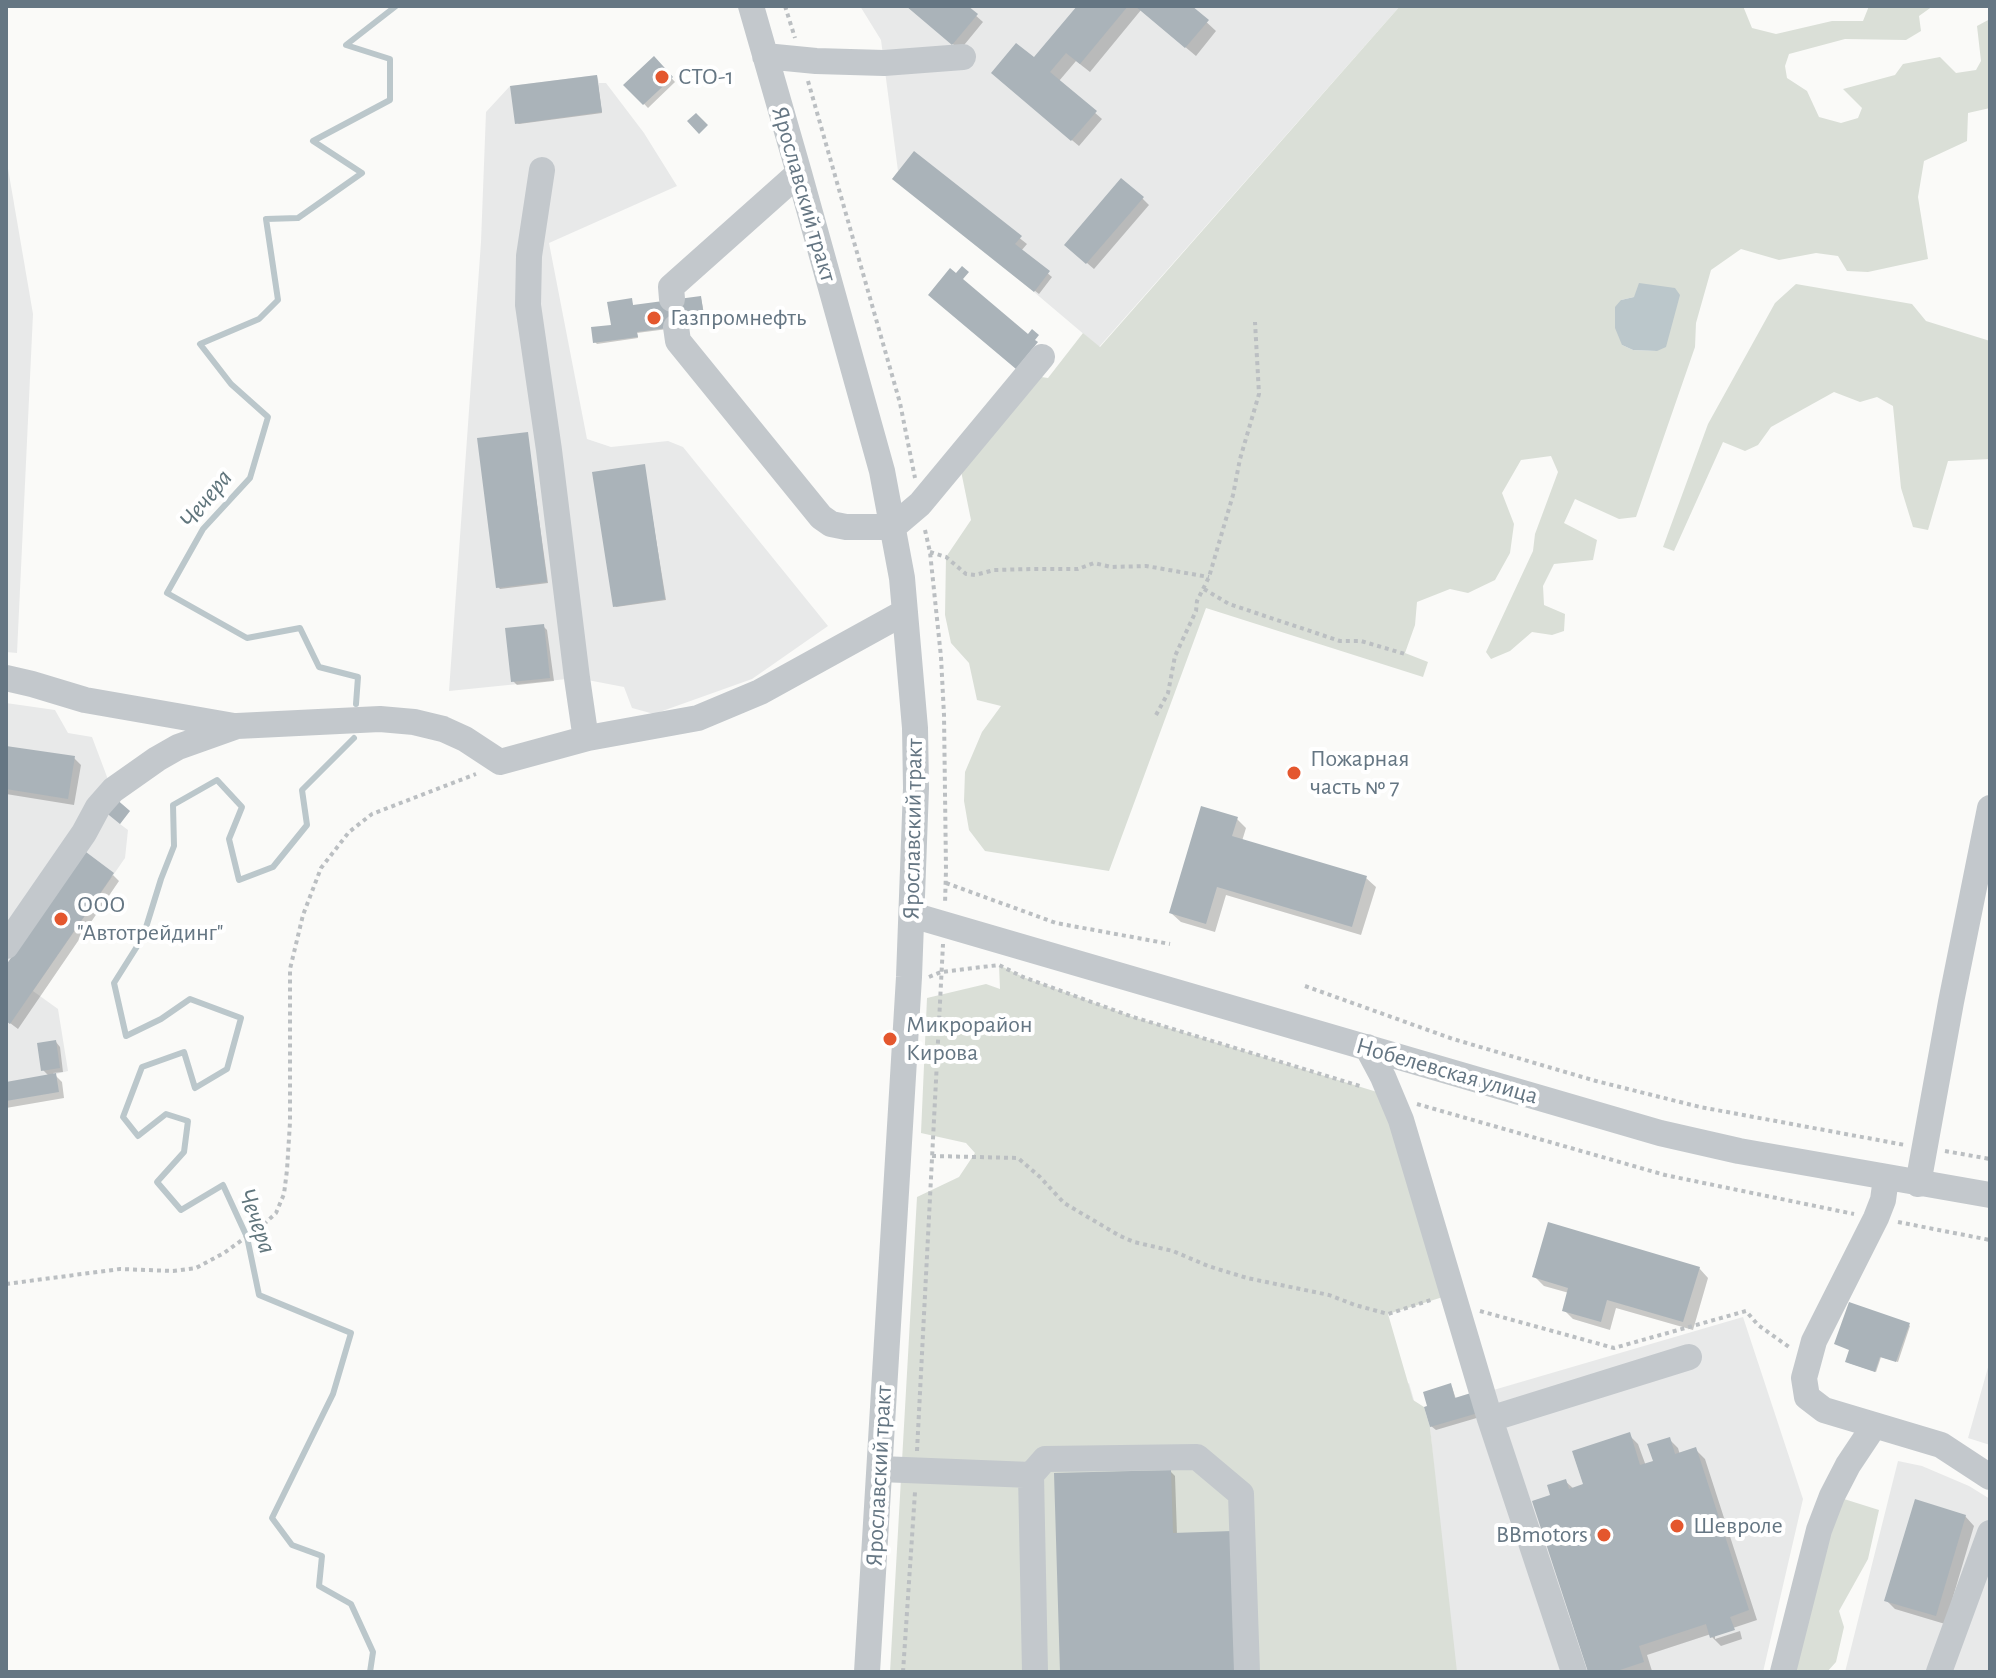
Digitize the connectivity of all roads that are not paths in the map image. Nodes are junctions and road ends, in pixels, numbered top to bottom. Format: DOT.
graph roads {
  1 [pos="751,6"];
  2 [pos="765,56"];
  3 [pos="963,57"];
  4 [pos="542,170"];
  5 [pos="799,173"];
  6 [pos="672,299"];
  7 [pos="676,327"];
  8 [pos="1042,357"];
  9 [pos="893,527"];
  10 [pos="905,612"];
  11 [pos="6,678"];
  12 [pos="237,726"];
  13 [pos="588,738"];
  14 [pos="1990,808"];
  15 [pos="912,915"];
  16 [pos="6,946"];
  17 [pos="1367,1047"];
  18 [pos="1886,1178"];
  19 [pos="1918,1184"];
  20 [pos="1990,1195"];
  21 [pos="1689,1357"];
  22 [pos="1490,1419"];
  23 [pos="1874,1426"];
  24 [pos="880,1469"];
  25 [pos="1031,1475"];
  26 [pos="1990,1477"];
  27 [pos="1990,1533"];
  28 [pos="867,1672"];
  29 [pos="1035,1672"];
  30 [pos="1247,1672"];
  31 [pos="1574,1672"];
  32 [pos="1783,1672"];
  33 [pos="1939,1672"];
  1 -- 2 [label="street, Ярославский тракт"];
  2 -- 3 [label="street"];
  2 -- 5 [label="street, Ярославский тракт"];
  4 -- 13 [label="street"];
  5 -- 6 [label="street"];
  5 -- 9 [label="street, Ярославский тракт"];
  7 -- 9 [label="street"];
  8 -- 9 [label="street"];
  9 -- 10 [label="street, Ярославский тракт"];
  10 -- 13 [label="street"];
  10 -- 15 [label="street, Ярославский тракт"];
  11 -- 12 [label="street"];
  12 -- 13 [label="street"];
  12 -- 16 [label="street"];
  14 -- 19 [label="street"];
  15 -- 17 [label="street, Нобелевская улица"];
  15 -- 24 [label="street, Ярославский тракт"];
  17 -- 18 [label="street, Нобелевская улица"];
  17 -- 22 [label="street"];
  18 -- 19 [label="street, Нобелевская улица"];
  18 -- 23 [label="street"];
  19 -- 20 [label="street, Нобелевская улица"];
  21 -- 22 [label="street"];
  22 -- 31 [label="street"];
  23 -- 26 [label="street"];
  23 -- 32 [label="street"];
  24 -- 25 [label="street"];
  24 -- 28 [label="street, Ярославский тракт"];
  25 -- 29 [label="street"];
  25 -- 30 [label="street"];
  27 -- 33 [label="street"];
}
